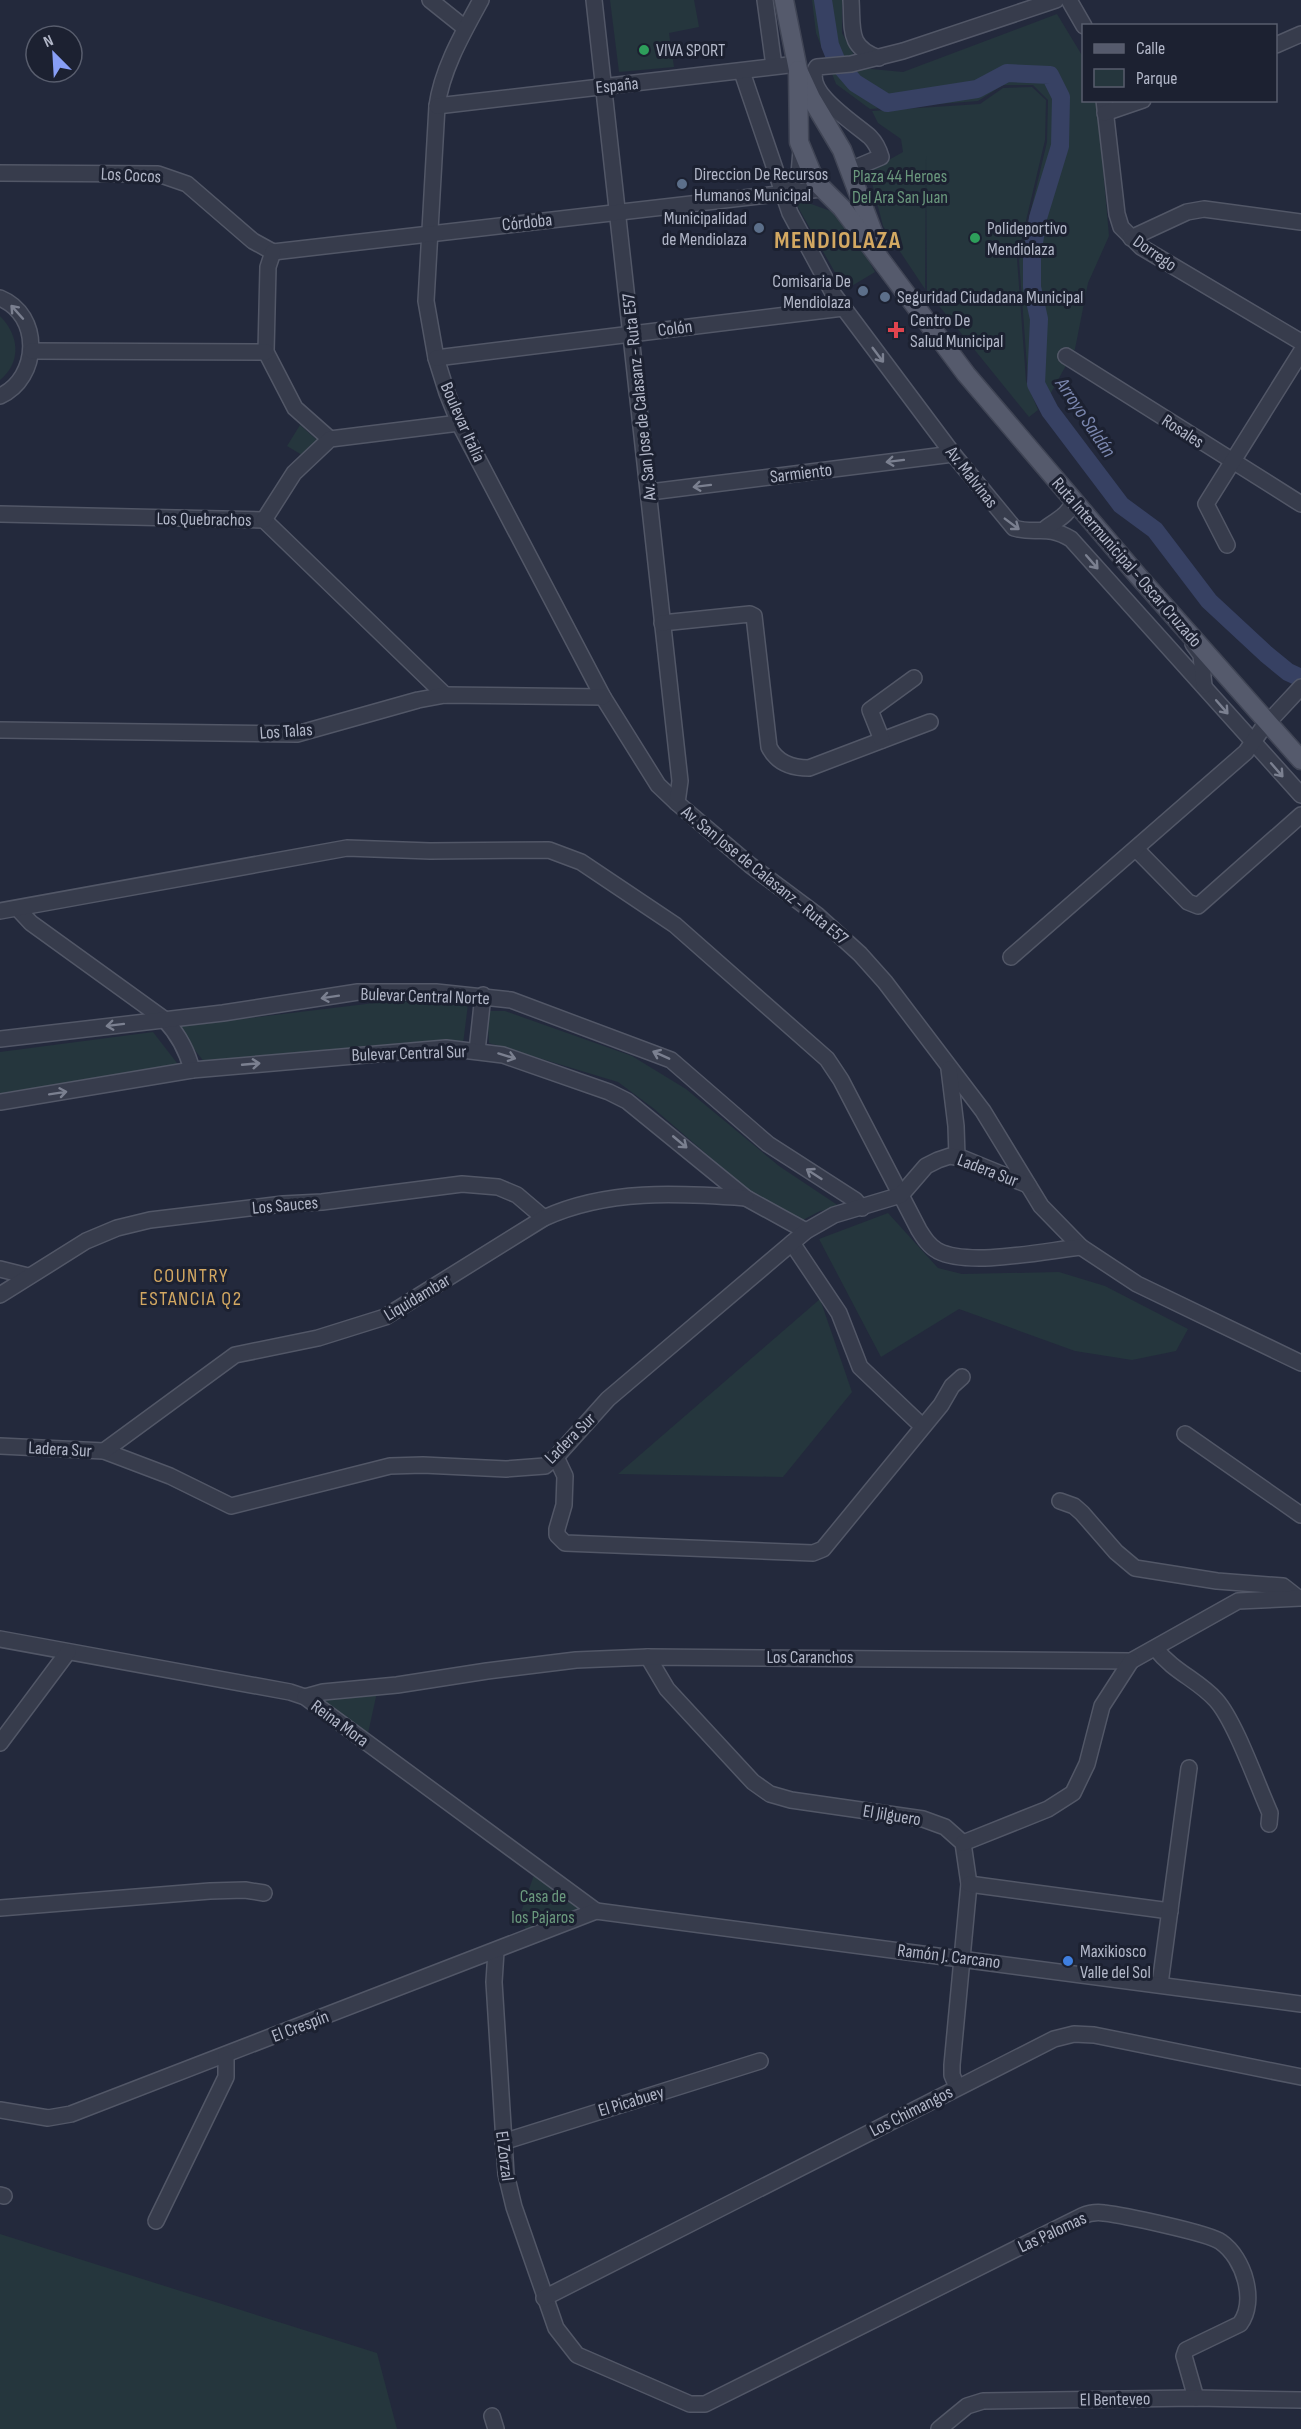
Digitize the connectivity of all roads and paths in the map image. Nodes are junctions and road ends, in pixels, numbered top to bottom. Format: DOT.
graph roads {
  1 [pos="430,0"];
  2 [pos="481,0"];
  3 [pos="594,0"];
  4 [pos="765,0"];
  5 [pos="784,0"];
  6 [pos="851,0"];
  7 [pos="1056,0"];
  8 [pos="1069,0"];
  9 [pos="1083,24"];
  10 [pos="465,28"];
  11 [pos="1301,34"];
  12 [pos="1277,44"];
  13 [pos="879,58"];
  14 [pos="774,66"];
  15 [pos="798,67"];
  16 [pos="742,72"];
  17 [pos="605,87"];
  18 [pos="1132,102"];
  19 [pos="437,106"];
  20 [pos="1105,107"];
  21 [pos="829,126"];
  22 [pos="800,146"];
  23 [pos="0,172"];
  24 [pos="850,173"];
  25 [pos="821,189"];
  26 [pos="781,193"];
  27 [pos="618,212"];
  28 [pos="1301,222"];
  29 [pos="428,232"];
  30 [pos="1131,238"];
  31 [pos="273,252"];
  32 [pos="889,269"];
  33 [pos="0,298"];
  34 [pos="843,308"];
  35 [pos="632,333"];
  36 [pos="1301,342"];
  37 [pos="32,351"];
  38 [pos="266,352"];
  39 [pos="1301,352"];
  40 [pos="1066,356"];
  41 [pos="436,358"];
  42 [pos="958,360"];
  43 [pos="0,396"];
  44 [pos="459,423"];
  45 [pos="330,439"];
  46 [pos="953,454"];
  47 [pos="1234,464"];
  48 [pos="650,492"];
  49 [pos="1074,500"];
  50 [pos="1301,504"];
  51 [pos="0,514"];
  52 [pos="264,520"];
  53 [pos="1046,528"];
  54 [pos="1227,545"];
  55 [pos="1138,576"];
  56 [pos="662,623"];
  57 [pos="914,678"];
  58 [pos="1204,686"];
  59 [pos="1296,693"];
  60 [pos="445,695"];
  61 [pos="603,697"];
  62 [pos="1273,720"];
  63 [pos="930,722"];
  64 [pos="0,730"];
  65 [pos="882,740"];
  66 [pos="1254,743"];
  67 [pos="1301,745"];
  68 [pos="1301,760"];
  69 [pos="1301,795"];
  70 [pos="677,803"];
  71 [pos="1301,815"];
  72 [pos="1136,849"];
  73 [pos="18,909"];
  74 [pos="0,911"];
  75 [pos="1011,957"];
  76 [pos="483,995"];
  77 [pos="164,1019"];
  78 [pos="0,1040"];
  79 [pos="477,1051"];
  80 [pos="948,1066"];
  81 [pos="192,1070"];
  82 [pos="0,1102"];
  83 [pos="957,1157"];
  84 [pos="1028,1185"];
  85 [pos="901,1196"];
  86 [pos="746,1197"];
  87 [pos="862,1208"];
  88 [pos="544,1218"];
  89 [pos="806,1231"];
  90 [pos="792,1243"];
  91 [pos="1081,1247"];
  92 [pos="0,1269"];
  93 [pos="28,1276"];
  94 [pos="0,1295"];
  95 [pos="1301,1363"];
  96 [pos="962,1377"];
  97 [pos="922,1426"];
  98 [pos="1185,1434"];
  99 [pos="0,1446"];
  100 [pos="104,1451"];
  101 [pos="556,1457"];
  102 [pos="1060,1501"];
  103 [pos="1300,1513"];
  104 [pos="1299,1598"];
  105 [pos="0,1639"];
  106 [pos="1156,1649"];
  107 [pos="68,1652"];
  108 [pos="648,1657"];
  109 [pos="1131,1661"];
  110 [pos="305,1697"];
  111 [pos="0,1743"];
  112 [pos="1189,1768"];
  113 [pos="1269,1824"];
  114 [pos="963,1842"];
  115 [pos="969,1884"];
  116 [pos="264,1893"];
  117 [pos="0,1908"];
  118 [pos="596,1911"];
  119 [pos="1170,1911"];
  120 [pos="496,1951"];
  121 [pos="961,1958"];
  122 [pos="1160,1984"];
  123 [pos="1301,2004"];
  124 [pos="226,2055"];
  125 [pos="760,2061"];
  126 [pos="1301,2077"];
  127 [pos="957,2087"];
  128 [pos="0,2110"];
  129 [pos="503,2142"];
  130 [pos="156,2220"];
  131 [pos="544,2298"];
  132 [pos="1196,2398"];
  133 [pos="1301,2400"];
  134 [pos="712,2402"];
  135 [pos="939,2429"];
  1 -- 10 [label="street"];
  2 -- 10 [label="street, Boulevar Italia"];
  3 -- 17 [label="street, Av. San Jose de Calasanz - Ruta E57"];
  4 -- 14 [label="street"];
  5 -- 15 [label="main road, Ruta Intermunicipal - Oscar Cruzado"];
  6 -- 13 [label="street"];
  7 -- 13 [label="street"];
  8 -- 9 [label="street"];
  10 -- 19 [label="street, Boulevar Italia"];
  11 -- 12 [label="street"];
  13 -- 24 [label="street"];
  14 -- 15 [label="street, España"];
  14 -- 16 [label="street, España"];
  15 -- 21 [label="main road, Ruta Intermunicipal - Oscar Cruzado"];
  15 -- 22 [label="main road, Ruta Intermunicipal - Oscar Cruzado"];
  16 -- 17 [label="street, España"];
  16 -- 26 [label="street, Av. Malvinas"];
  17 -- 19 [label="street, España"];
  17 -- 27 [label="street, Av. San Jose de Calasanz - Ruta E57"];
  18 -- 20 [label="street"];
  19 -- 29 [label="street, Boulevar Italia"];
  20 -- 30 [label="street, Dorrego"];
  21 -- 22 [label="main road"];
  21 -- 24 [label="main road, Ruta Intermunicipal - Oscar Cruzado"];
  22 -- 25 [label="main road, Ruta Intermunicipal - Oscar Cruzado"];
  22 -- 26 [label="street"];
  23 -- 31 [label="street, Los Cocos"];
  24 -- 25 [label="main road"];
  24 -- 32 [label="main road, Ruta Intermunicipal - Oscar Cruzado"];
  25 -- 26 [label="street, Córdoba"];
  25 -- 32 [label="main road, Ruta Intermunicipal - Oscar Cruzado"];
  26 -- 27 [label="street, Córdoba"];
  26 -- 34 [label="street, Av. Malvinas"];
  27 -- 29 [label="street, Córdoba"];
  27 -- 35 [label="street, Av. San Jose de Calasanz - Ruta E57"];
  28 -- 30 [label="street"];
  29 -- 31 [label="street, Córdoba"];
  29 -- 41 [label="street, Boulevar Italia"];
  30 -- 36 [label="street, Dorrego"];
  31 -- 38 [label="street"];
  32 -- 42 [label="main road, Ruta Intermunicipal - Oscar Cruzado"];
  37 -- 33 [label="street, one-way"];
  34 -- 35 [label="street, Colón"];
  34 -- 46 [label="street, Av. Malvinas, one-way"];
  35 -- 41 [label="street, Colón"];
  35 -- 48 [label="street, Av. San Jose de Calasanz - Ruta E57"];
  37 -- 38 [label="street"];
  37 -- 43 [label="street"];
  38 -- 45 [label="street"];
  39 -- 47 [label="street"];
  40 -- 47 [label="street, Rosales"];
  41 -- 44 [label="street, Boulevar Italia"];
  42 -- 49 [label="main road, Ruta Intermunicipal - Oscar Cruzado"];
  42 -- 62 [label="main road, Ruta Intermunicipal - Oscar Cruzado"];
  44 -- 45 [label="street"];
  44 -- 61 [label="street, Boulevar Italia"];
  45 -- 52 [label="street"];
  46 -- 48 [label="street, Sarmiento, one-way"];
  46 -- 53 [label="street, Av. Malvinas, one-way"];
  47 -- 50 [label="street, Rosales"];
  47 -- 54 [label="street"];
  48 -- 56 [label="street, Av. San Jose de Calasanz - Ruta E57"];
  49 -- 53 [label="street"];
  49 -- 55 [label="main road, Ruta Intermunicipal - Oscar Cruzado"];
  51 -- 52 [label="street, Los Quebrachos"];
  52 -- 60 [label="street, Los Quebrachos"];
  53 -- 58 [label="street, Av. Malvinas, one-way"];
  55 -- 58 [label="street"];
  55 -- 62 [label="main road, Ruta Intermunicipal - Oscar Cruzado"];
  56 -- 65 [label="street"];
  56 -- 70 [label="street, Av. San Jose de Calasanz - Ruta E57"];
  57 -- 65 [label="street"];
  58 -- 66 [label="street, Av. Malvinas, one-way"];
  59 -- 62 [label="street"];
  60 -- 61 [label="street, Los Talas"];
  60 -- 64 [label="street, Los Talas"];
  61 -- 70 [label="street, Boulevar Italia"];
  62 -- 66 [label="street"];
  62 -- 67 [label="main road, Ruta Intermunicipal - Oscar Cruzado"];
  62 -- 68 [label="main road, Ruta Intermunicipal - Oscar Cruzado"];
  63 -- 65 [label="street"];
  66 -- 69 [label="street, Av. Malvinas, one-way"];
  66 -- 72 [label="street"];
  70 -- 80 [label="street, Av. San Jose de Calasanz - Ruta E57"];
  71 -- 72 [label="street"];
  72 -- 75 [label="street"];
  73 -- 74 [label="street"];
  73 -- 77 [label="street"];
  73 -- 85 [label="street"];
  76 -- 77 [label="street, Bulevar Central Norte, one-way"];
  76 -- 79 [label="street"];
  87 -- 76 [label="street, Bulevar Central Norte, one-way"];
  77 -- 78 [label="street, Bulevar Central Norte, one-way"];
  77 -- 81 [label="street"];
  81 -- 79 [label="street, Bulevar Central Sur, one-way"];
  79 -- 86 [label="street, Bulevar Central Sur, one-way"];
  80 -- 83 [label="street"];
  80 -- 84 [label="street, Av. San Jose de Calasanz - Ruta E57"];
  82 -- 81 [label="street, Bulevar Central Sur, one-way"];
  83 -- 84 [label="street, Ladera Sur"];
  83 -- 85 [label="street, Ladera Sur"];
  84 -- 91 [label="street, Av. San Jose de Calasanz - Ruta E57"];
  85 -- 87 [label="street, Ladera Sur"];
  85 -- 91 [label="street"];
  86 -- 88 [label="street, Liquidambar"];
  86 -- 89 [label="street, Bulevar Central Sur"];
  87 -- 89 [label="street, Ladera Sur"];
  88 -- 93 [label="street, Los Sauces"];
  88 -- 100 [label="street, Liquidambar"];
  89 -- 90 [label="street, Ladera Sur"];
  90 -- 97 [label="street"];
  90 -- 101 [label="street, Ladera Sur"];
  91 -- 95 [label="street, Av. San Jose de Calasanz - Ruta E57"];
  92 -- 93 [label="street"];
  93 -- 94 [label="street, Los Sauces"];
  96 -- 97 [label="street"];
  97 -- 101 [label="street"];
  98 -- 103 [label="street"];
  99 -- 100 [label="street, Ladera Sur"];
  100 -- 101 [label="street, Ladera Sur"];
  102 -- 104 [label="street"];
  104 -- 106 [label="street, Los Caranchos"];
  105 -- 107 [label="street, Reina Mora"];
  106 -- 109 [label="street, Los Caranchos"];
  106 -- 113 [label="street"];
  107 -- 110 [label="street, Reina Mora"];
  107 -- 111 [label="street"];
  108 -- 109 [label="street, Los Caranchos"];
  108 -- 110 [label="street, Los Caranchos"];
  108 -- 114 [label="street, El Jilguero"];
  109 -- 114 [label="street"];
  110 -- 118 [label="street, Reina Mora"];
  112 -- 119 [label="street"];
  114 -- 115 [label="street"];
  115 -- 119 [label="street"];
  115 -- 121 [label="street"];
  116 -- 117 [label="street"];
  118 -- 120 [label="street, El Crespín"];
  118 -- 121 [label="street, Ramón J. Carcano"];
  119 -- 122 [label="street"];
  120 -- 124 [label="street, El Crespín"];
  120 -- 129 [label="street, El Zorzal"];
  121 -- 122 [label="street, Ramón J. Carcano"];
  121 -- 127 [label="street"];
  122 -- 123 [label="street, Ramón J. Carcano"];
  124 -- 128 [label="street, El Crespín"];
  124 -- 130 [label="street"];
  125 -- 129 [label="street, El Picabuey"];
  126 -- 127 [label="street, Los Chimangos"];
  127 -- 131 [label="street, Los Chimangos"];
  129 -- 131 [label="street, El Zorzal"];
  131 -- 134 [label="street, El Zorzal"];
  132 -- 133 [label="street, El Benteveo"];
  132 -- 134 [label="street, Las Palomas"];
  132 -- 135 [label="street, El Benteveo"];
}
